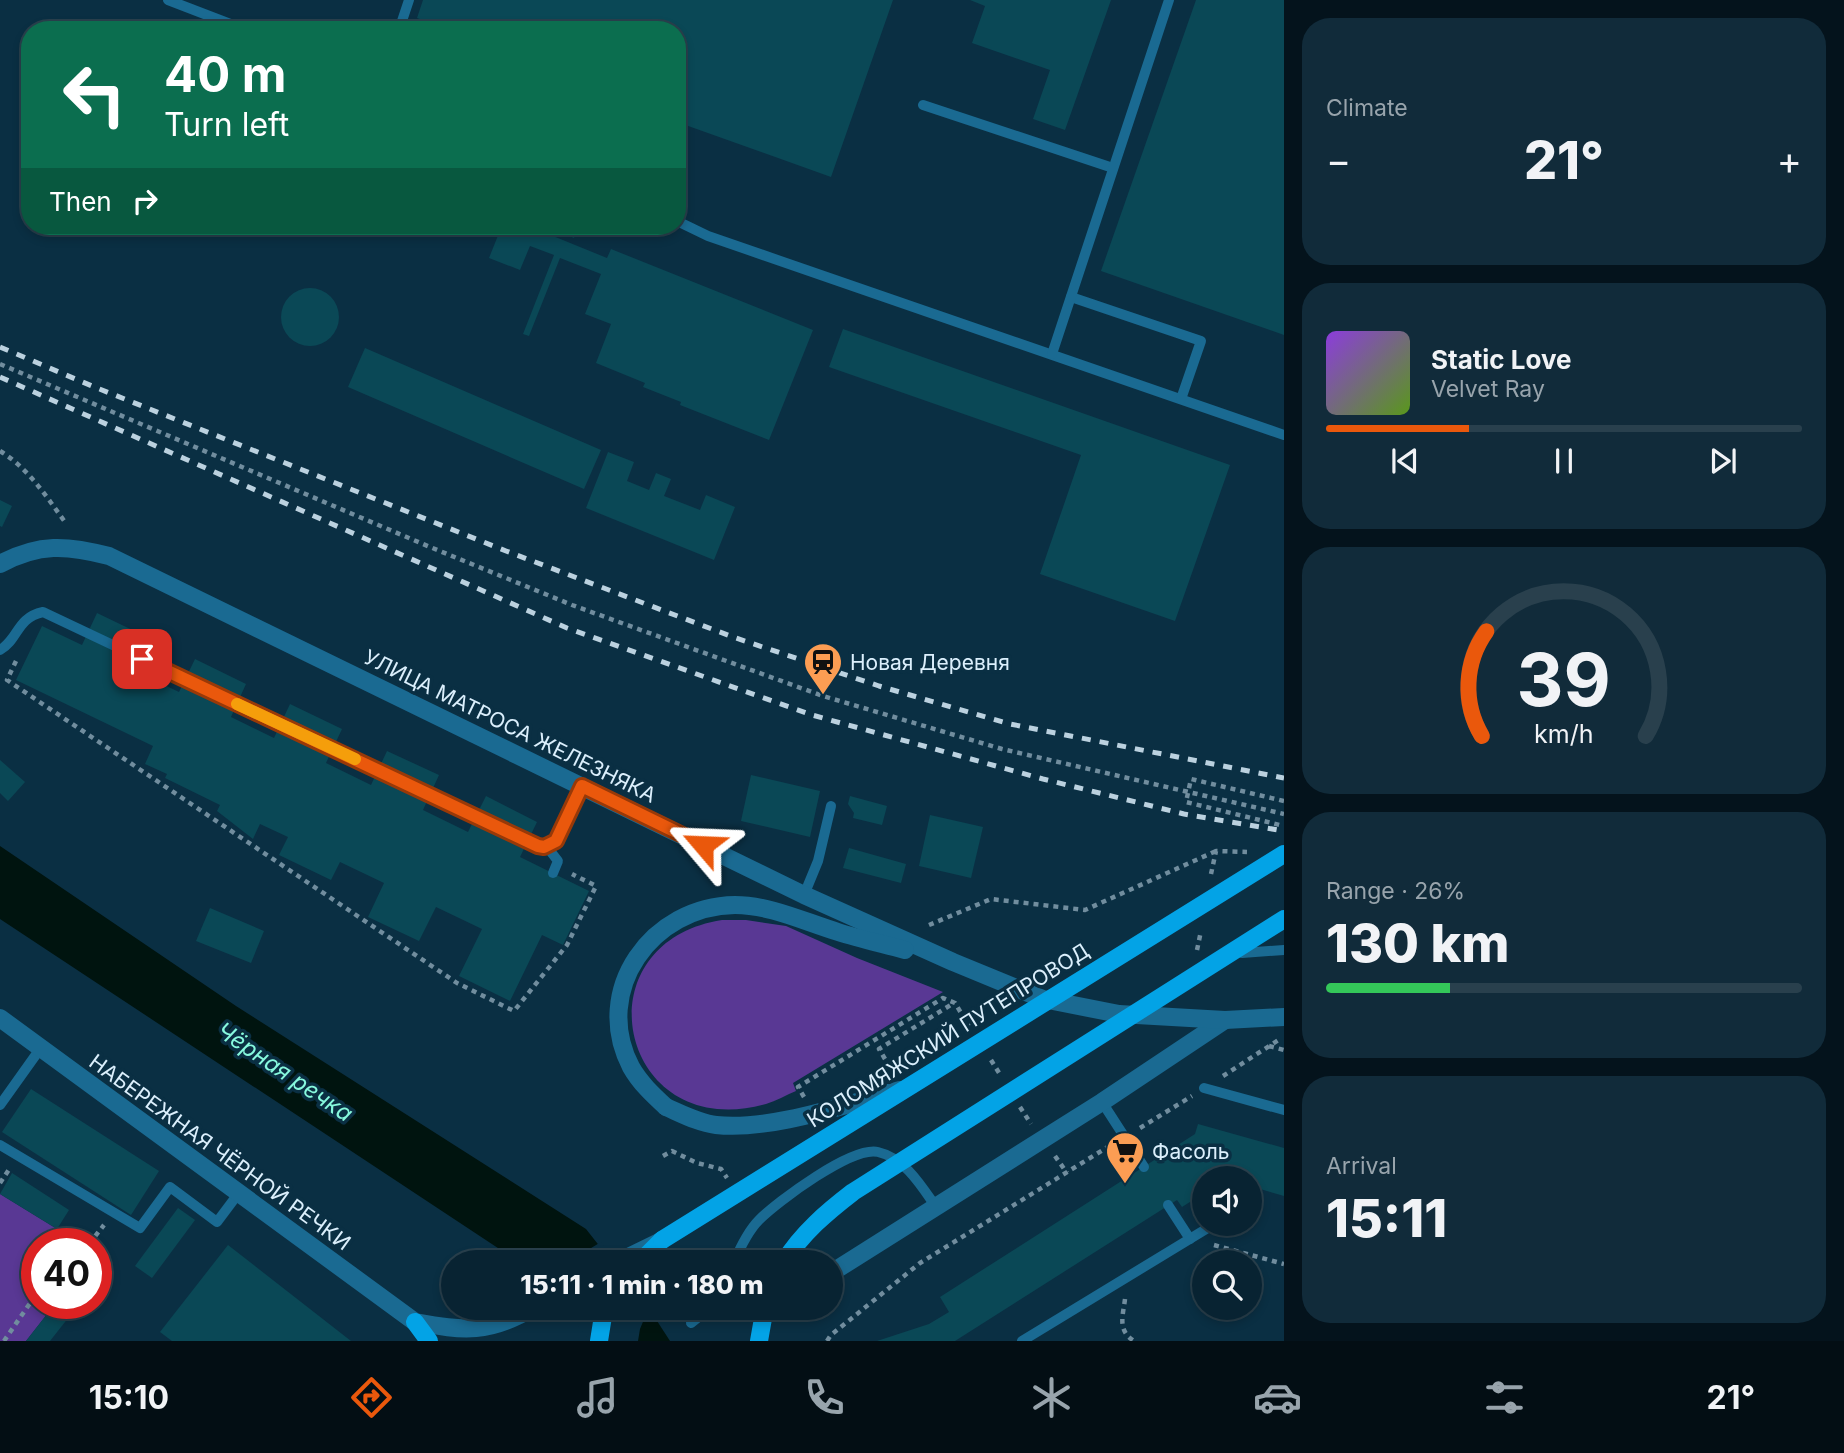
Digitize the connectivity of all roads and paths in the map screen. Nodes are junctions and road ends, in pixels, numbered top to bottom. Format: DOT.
graph roads {
  1 [pos="168,0"];
  2 [pos="409,0"];
  3 [pos="1169,0"];
  4 [pos="223,21"];
  5 [pos="402,21"];
  6 [pos="923,104"];
  7 [pos="1113,168"];
  8 [pos="686,225"];
  9 [pos="1071,298"];
  10 [pos="1052,354"];
  11 [pos="0,364"];
  12 [pos="1181,399"];
  13 [pos="1284,435"];
  14 [pos="0,451"];
  15 [pos="65,522"];
  16 [pos="0,564"];
  17 [pos="0,650"];
  18 [pos="19,655"];
  19 [pos="582,786"];
  20 [pos="1188,792"];
  21 [pos="1284,801"];
  22 [pos="831,806"];
  23 [pos="1284,814"];
  24 [pos="1284,826"];
  25 [pos="552,844"];
  26 [pos="1216,851"];
  27 [pos="1284,854"];
  28 [pos="554,870"];
  29 [pos="804,895"];
  30 [pos="1284,919"];
  31 [pos="929,925"];
  32 [pos="1284,950"];
  33 [pos="1242,953"];
  34 [pos="953,962"];
  35 [pos="955,1003"];
  36 [pos="1284,1017"];
  37 [pos="0,1018"];
  38 [pos="1226,1020"];
  39 [pos="1284,1037"];
  40 [pos="1269,1046"];
  41 [pos="40,1049"];
  42 [pos="1284,1050"];
  43 [pos="885,1059"];
  44 [pos="1204,1088"];
  45 [pos="904,1089"];
  46 [pos="1102,1102"];
  47 [pos="0,1105"];
  48 [pos="1284,1110"];
  49 [pos="1125,1137"];
  50 [pos="0,1145"];
  51 [pos="663,1156"];
  52 [pos="1144,1167"];
  53 [pos="728,1180"];
  54 [pos="238,1194"];
  55 [pos="1168,1205"];
  56 [pos="936,1207"];
  57 [pos="1195,1236"];
  58 [pos="1190,1239"];
  59 [pos="662,1240"];
  60 [pos="642,1250"];
  61 [pos="652,1250"];
  62 [pos="741,1250"];
  63 [pos="793,1250"];
  64 [pos="1284,1264"];
  65 [pos="843,1265"];
  66 [pos="1125,1301"];
  67 [pos="21,1316"];
  68 [pos="510,1320"];
  69 [pos="602,1320"];
  70 [pos="695,1320"];
  71 [pos="763,1320"];
  72 [pos="415,1322"];
  73 [pos="691,1323"];
  74 [pos="4,1341"];
  75 [pos="429,1341"];
  76 [pos="599,1341"];
  77 [pos="759,1341"];
  78 [pos="827,1341"];
  79 [pos="1022,1341"];
  80 [pos="1134,1341"];
  1 -- 4 [label="lane"];
  2 -- 5 [label="lane"];
  3 -- 7 [label="lane"];
  6 -- 7 [label="lane"];
  7 -- 9 [label="lane"];
  8 -- 10 [label="lane"];
  9 -- 10 [label="lane"];
  9 -- 12 [label="lane"];
  10 -- 12 [label="lane"];
  11 -- 20 [label="path"];
  12 -- 13 [label="lane"];
  14 -- 15 [label="path"];
  16 -- 19 [label="street, УЛИЦА МАТРОСА ЖЕЛЕЗНЯКА"];
  17 -- 25 [label="lane"];
  18 -- 28 [label="path"];
  19 -- 25 [label="lane"];
  19 -- 29 [label="street, УЛИЦА МАТРОСА ЖЕЛЕЗНЯКА"];
  20 -- 21 [label="path"];
  20 -- 23 [label="path"];
  20 -- 24 [label="path"];
  22 -- 29 [label="lane"];
  25 -- 28 [label="lane"];
  26 -- 31 [label="path"];
  27 -- 45 [label="main road, КОЛОМЯЖСКИЙ ПУТЕПРОВОД, bridge"];
  29 -- 34 [label="street, УЛИЦА МАТРОСА ЖЕЛЕЗНЯКА"];
  30 -- 63 [label="main road, bridge"];
  32 -- 33 [label="lane"];
  34 -- 38 [label="street, УЛИЦА МАТРОСА ЖЕЛЕЗНЯКА"];
  34 -- 45 [label="street, bridge"];
  35 -- 43 [label="path"];
  36 -- 38 [label="street, УЛИЦА МАТРОСА ЖЕЛЕЗНЯКА"];
  37 -- 41 [label="street, НАБЕРЕЖНАЯ ЧЁРНОЙ РЕЧКИ"];
  38 -- 46 [label="street"];
  39 -- 40 [label="path"];
  40 -- 42 [label="path"];
  40 -- 44 [label="path"];
  41 -- 47 [label="lane"];
  41 -- 54 [label="street, НАБЕРЕЖНАЯ ЧЁРНОЙ РЕЧКИ"];
  44 -- 48 [label="lane"];
  44 -- 49 [label="path"];
  45 -- 59 [label="main road, КОЛОМЯЖСКИЙ ПУТЕПРОВОД, bridge"];
  46 -- 49 [label="lane"];
  46 -- 56 [label="street"];
  49 -- 52 [label="lane"];
  49 -- 78 [label="path"];
  50 -- 54 [label="lane"];
  51 -- 53 [label="path"];
  54 -- 72 [label="street, НАБЕРЕЖНАЯ ЧЁРНОЙ РЕЧКИ"];
  55 -- 58 [label="lane"];
  56 -- 62 [label="lane"];
  56 -- 65 [label="street"];
  57 -- 58 [label="lane"];
  58 -- 64 [label="path"];
  58 -- 79 [label="lane"];
  59 -- 60 [label="street"];
  59 -- 61 [label="main road, КОЛОМЯЖСКИЙ ПУТЕПРОВОД"];
  66 -- 80 [label="path"];
  67 -- 74 [label="path"];
  68 -- 72 [label="street"];
  69 -- 76 [label="main road"];
  70 -- 73 [label="lane"];
  71 -- 77 [label="main road"];
  72 -- 75 [label="main road"];
}
